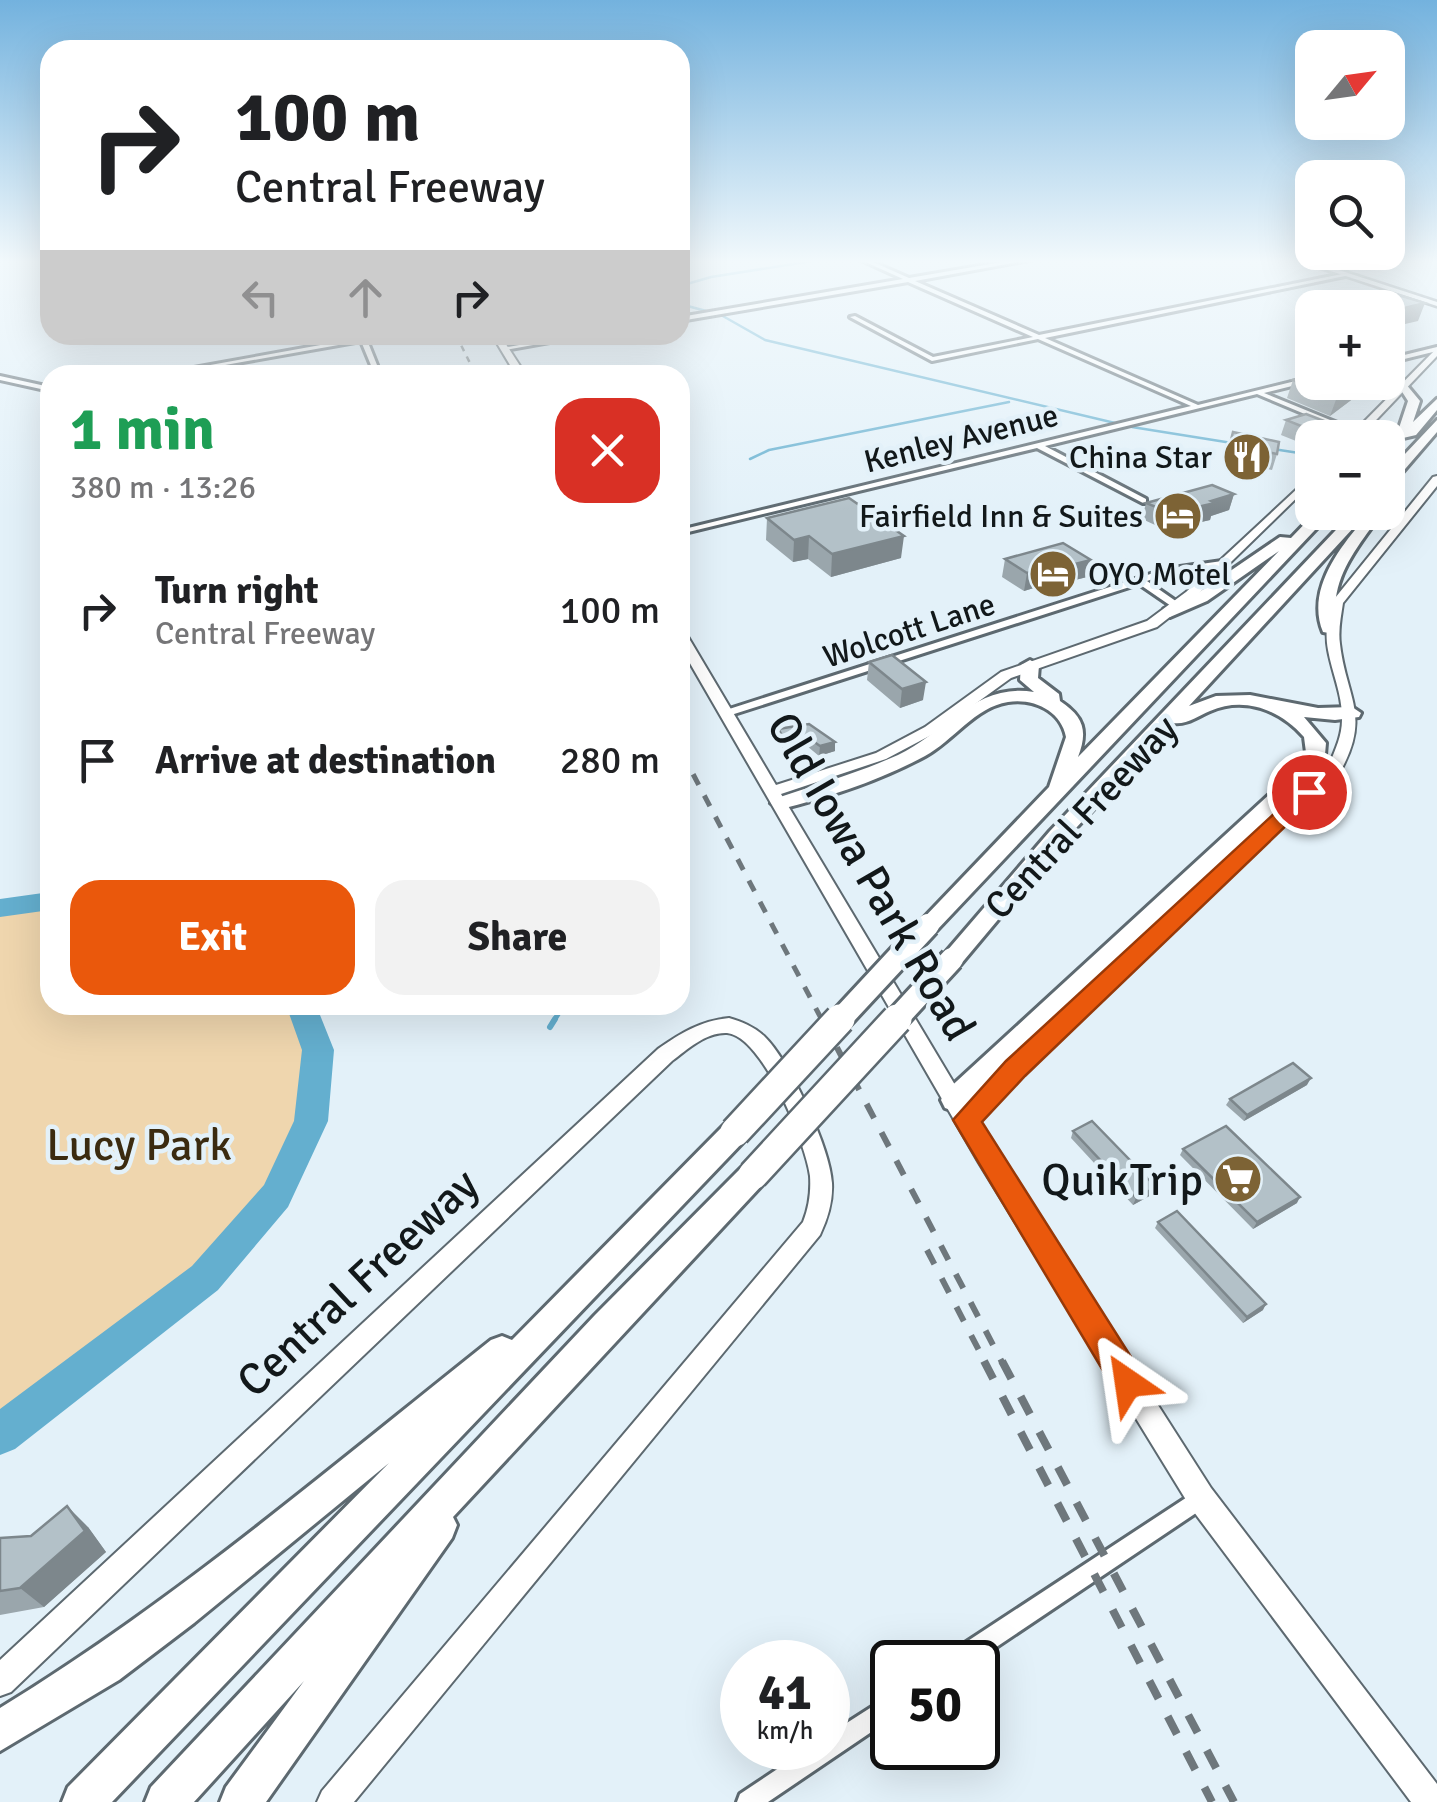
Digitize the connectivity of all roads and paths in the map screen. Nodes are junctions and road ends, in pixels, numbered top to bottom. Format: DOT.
graph roads {
  1 [pos="902,343"];
  2 [pos="1007,343"];
  3 [pos="1050,343"];
  4 [pos="329,345"];
  5 [pos="502,345"];
  6 [pos="523,345"];
  7 [pos="504,348"];
  8 [pos="1437,350"];
  9 [pos="1405,357"];
  10 [pos="214,365"];
  11 [pos="515,365"];
  12 [pos="0,378"];
  13 [pos="1295,383"];
  14 [pos="25,385"];
  15 [pos="40,387"];
  16 [pos="1406,387"];
  17 [pos="0,389"];
  18 [pos="1257,392"];
  19 [pos="1437,403"];
  20 [pos="1198,407"];
  21 [pos="1321,420"];
  22 [pos="1372,420"];
  23 [pos="1405,422"];
  24 [pos="1437,424"];
  25 [pos="1437,438"];
  26 [pos="1405,439"];
  27 [pos="1419,444"];
  28 [pos="1038,446"];
  29 [pos="1405,460"];
  30 [pos="1437,479"];
  31 [pos="1295,494"];
  32 [pos="1144,501"];
  33 [pos="690,530"];
  34 [pos="1306,530"];
  35 [pos="1348,530"];
  36 [pos="1363,530"];
  37 [pos="1302,534"];
  38 [pos="1222,564"];
  39 [pos="1179,570"];
  40 [pos="1141,581"];
  41 [pos="1204,581"];
  42 [pos="1174,609"];
  43 [pos="1329,628"];
  44 [pos="690,653"];
  45 [pos="1030,665"];
  46 [pos="1275,706"];
  47 [pos="1066,713"];
  48 [pos="1352,713"];
  49 [pos="727,714"];
  50 [pos="1166,724"];
  51 [pos="1055,794"];
  52 [pos="777,797"];
  53 [pos="960,1110"];
  54 [pos="575,1293"];
  55 [pos="496,1445"];
  56 [pos="1201,1498"];
  57 [pos="989,1640"];
  58 [pos="0,1681"];
  59 [pos="870,1720"];
  60 [pos="0,1731"];
  61 [pos="83,1802"];
  62 [pos="166,1802"];
  63 [pos="241,1802"];
  64 [pos="333,1802"];
  65 [pos="748,1802"];
  66 [pos="1431,1802"];
  1 -- 2 [label="street"];
  3 -- 20 [label="street"];
  4 -- 10 [label="street"];
  5 -- 7 [label="main road"];
  6 -- 7 [label="street"];
  7 -- 11 [label="main road"];
  8 -- 9 [label="street"];
  8 -- 16 [label="main road"];
  12 -- 14 [label="street"];
  13 -- 18 [label="street, Kenley Avenue"];
  14 -- 15 [label="street"];
  14 -- 17 [label="street"];
  16 -- 22 [label="main road"];
  16 -- 23 [label="highway"];
  18 -- 20 [label="street, Kenley Avenue"];
  18 -- 21 [label="street"];
  19 -- 26 [label="highway"];
  20 -- 28 [label="street, Kenley Avenue"];
  24 -- 27 [label="highway"];
  25 -- 27 [label="highway"];
  27 -- 29 [label="highway"];
  28 -- 32 [label="street"];
  28 -- 33 [label="street, Kenley Avenue"];
  30 -- 43 [label="main road"];
  31 -- 38 [label="main road"];
  34 -- 37 [label="highway, Central Freeway"];
  35 -- 50 [label="highway, Central Freeway"];
  36 -- 43 [label="highway"];
  37 -- 42 [label="highway"];
  37 -- 51 [label="highway, Central Freeway"];
  38 -- 39 [label="street, Wolcott Lane"];
  38 -- 41 [label="main road"];
  39 -- 40 [label="street, Wolcott Lane"];
  39 -- 41 [label="street"];
  40 -- 42 [label="street"];
  40 -- 49 [label="street, Wolcott Lane"];
  41 -- 42 [label="main road"];
  42 -- 45 [label="main road"];
  43 -- 48 [label="main road"];
  44 -- 49 [label="main road, Old Iowa Park Road"];
  45 -- 47 [label="highway"];
  45 -- 52 [label="main road"];
  46 -- 48 [label="highway"];
  46 -- 50 [label="highway"];
  46 -- 53 [label="highway"];
  47 -- 51 [label="highway"];
  47 -- 52 [label="highway"];
  48 -- 53 [label="main road"];
  49 -- 52 [label="main road, Old Iowa Park Road"];
  50 -- 55 [label="highway, Central Freeway, bridge"];
  51 -- 54 [label="highway, Central Freeway, bridge"];
  52 -- 53 [label="main road, Old Iowa Park Road"];
  53 -- 56 [label="main road, Old Iowa Park Road"];
  54 -- 60 [label="highway"];
  54 -- 61 [label="highway, Central Freeway"];
  55 -- 62 [label="highway, Central Freeway"];
  55 -- 63 [label="highway"];
  56 -- 57 [label="street"];
  56 -- 66 [label="main road, Old Iowa Park Road"];
  58 -- 64 [label="main road, Central Freeway"];
  59 -- 65 [label="street"];
}
